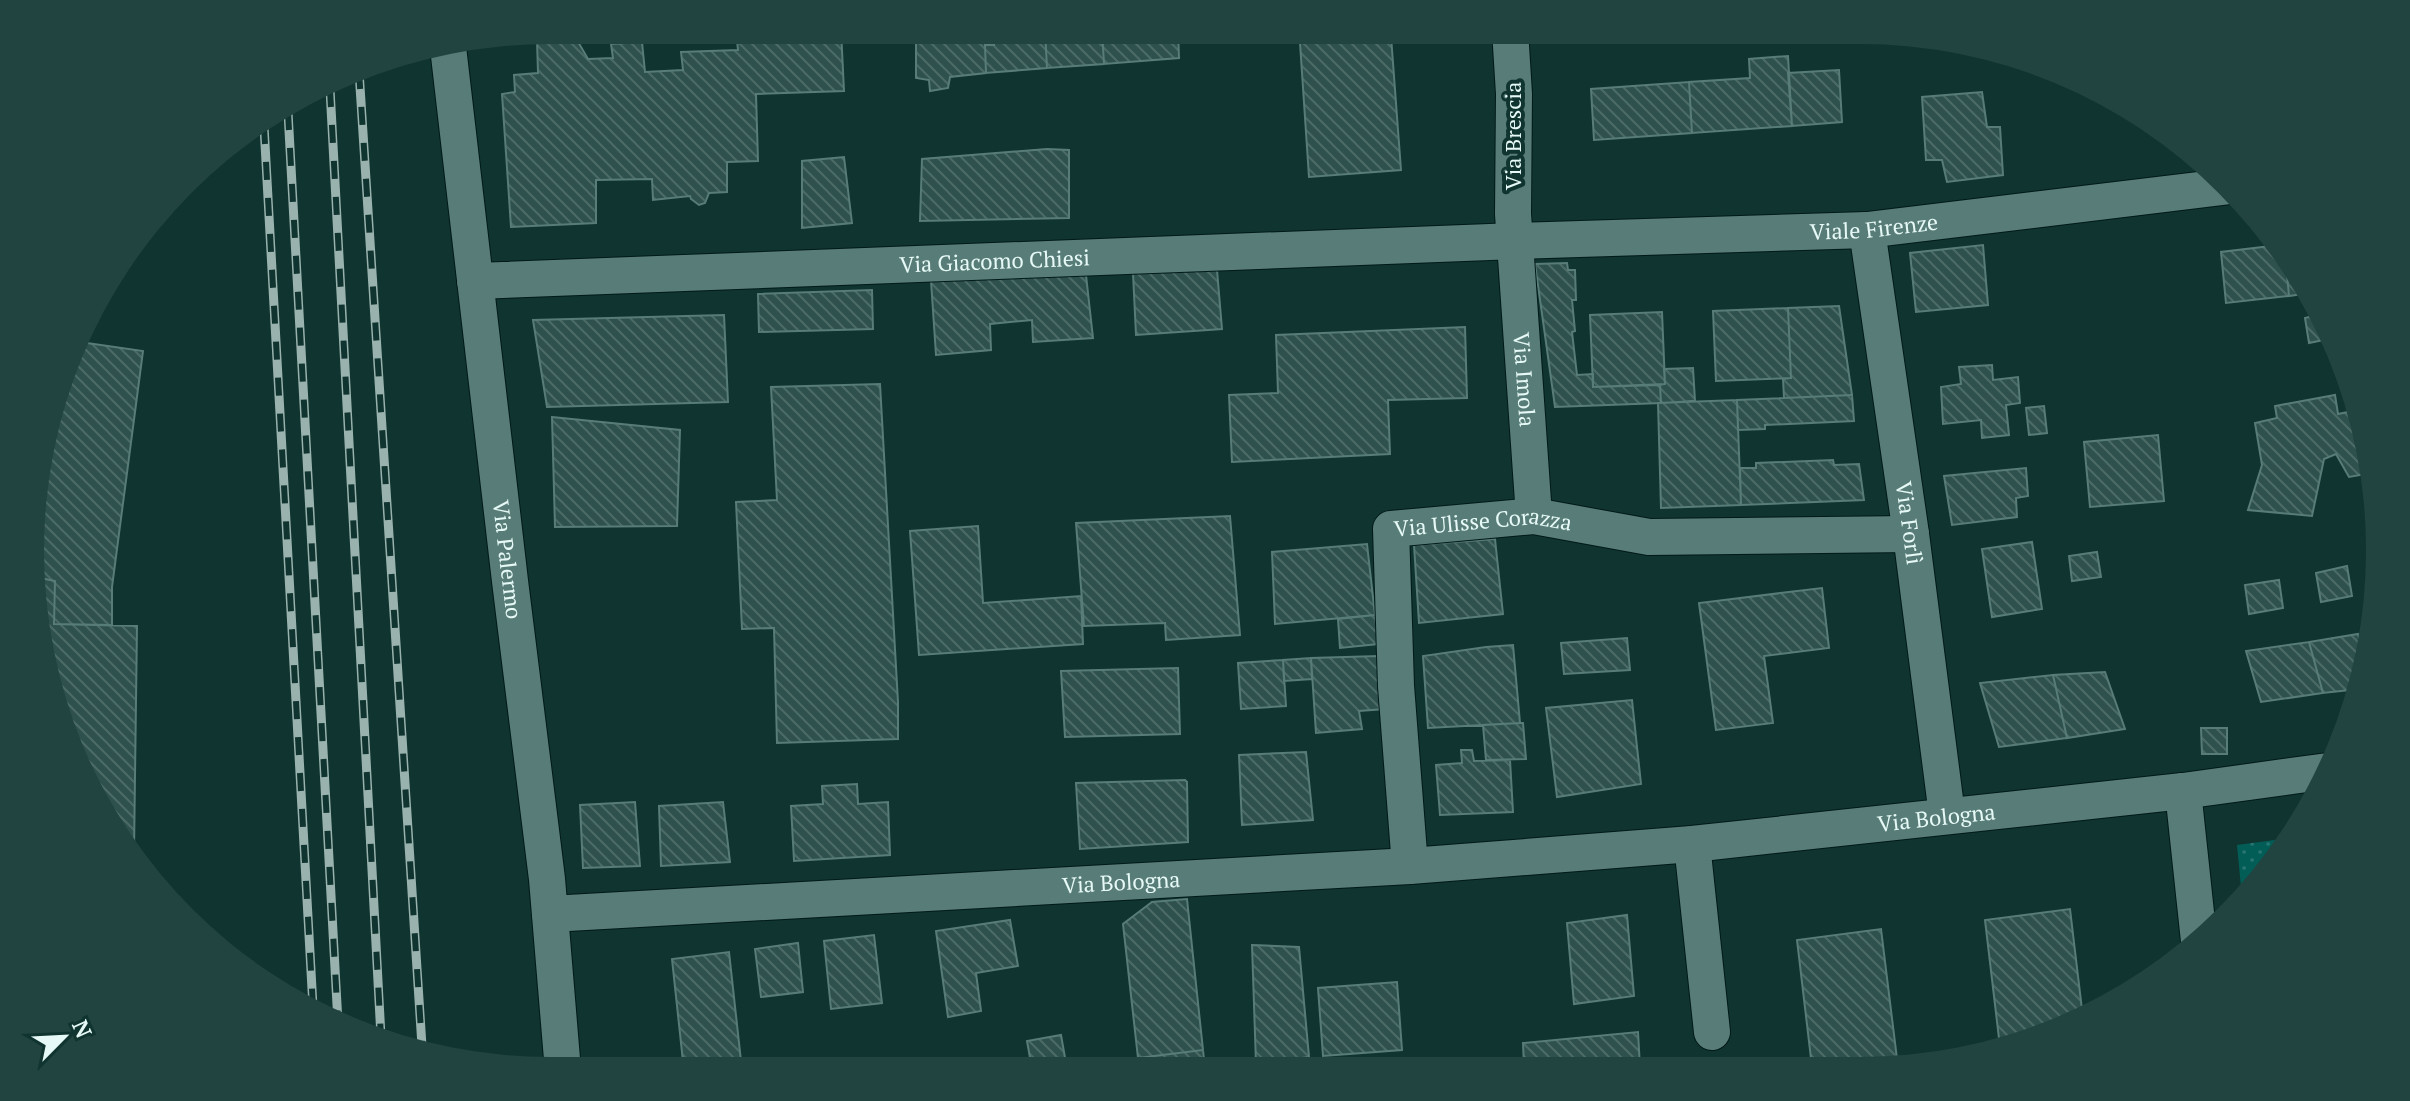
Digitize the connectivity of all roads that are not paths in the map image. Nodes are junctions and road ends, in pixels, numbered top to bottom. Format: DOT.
graph roads {
  1 [pos="1511,44"];
  2 [pos="449,55"];
  3 [pos="2214,188"];
  4 [pos="1867,230"];
  5 [pos="1516,241"];
  6 [pos="475,281"];
  7 [pos="1534,516"];
  8 [pos="1911,534"];
  9 [pos="2315,773"];
  10 [pos="2183,791"];
  11 [pos="1947,815"];
  12 [pos="1692,844"];
  13 [pos="1410,866"];
  14 [pos="550,914"];
  15 [pos="2198,927"];
  16 [pos="1712,1032"];
  17 [pos="562,1057"];
  1 -- 5 [label="street, Via Brescia"];
  2 -- 6 [label="street, Via Palermo"];
  3 -- 4 [label="street, Viale Firenze"];
  4 -- 5 [label="street, Viale Firenze"];
  4 -- 8 [label="street, Via Forlì"];
  5 -- 6 [label="street, Via Giacomo Chiesi"];
  5 -- 7 [label="street, Via Imola"];
  6 -- 14 [label="street, Via Palermo"];
  7 -- 8 [label="street, Via Ulisse Corazza"];
  7 -- 13 [label="street, Via Ulisse Corazza"];
  8 -- 11 [label="street, Via Forlì"];
  9 -- 10 [label="street, Via Bologna"];
  10 -- 11 [label="street, Via Bologna"];
  10 -- 15 [label="street"];
  11 -- 12 [label="street, Via Bologna"];
  12 -- 13 [label="street, Via Bologna"];
  12 -- 16 [label="street"];
  13 -- 14 [label="street, Via Bologna"];
  14 -- 17 [label="street, Via Palermo"];
}
